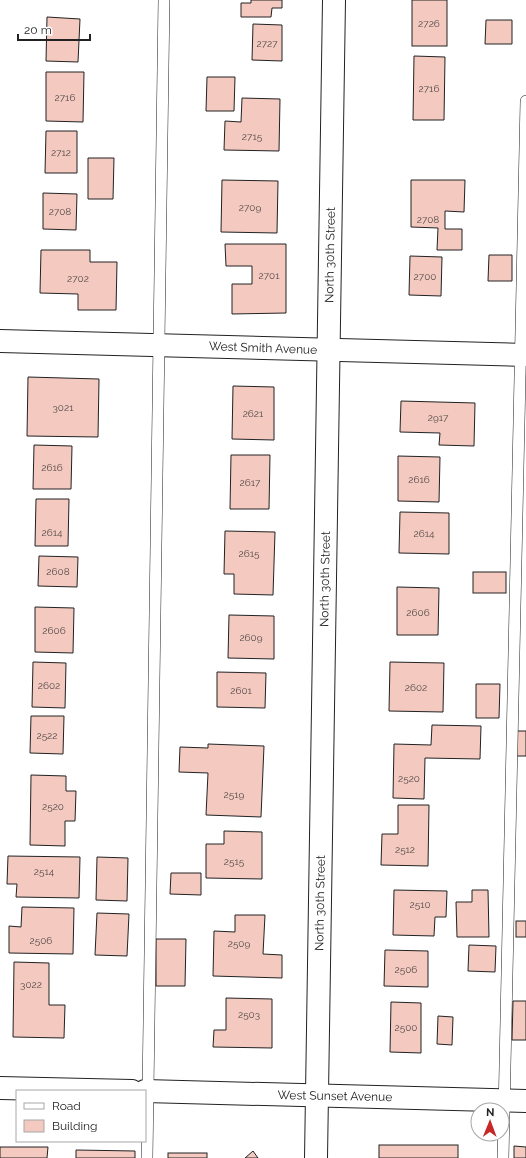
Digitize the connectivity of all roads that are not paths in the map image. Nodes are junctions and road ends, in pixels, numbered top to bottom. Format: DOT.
graph roads {
  1 [pos="164,0"];
  2 [pos="334,0"];
  3 [pos="526,101"];
  4 [pos="0,341"];
  5 [pos="159,345"];
  6 [pos="328,350"];
  7 [pos="523,354"];
  8 [pos="0,1088"];
  9 [pos="95,1090"];
  10 [pos="142,1090"];
  11 [pos="146,1091"];
  12 [pos="316,1096"];
  13 [pos="504,1100"];
  14 [pos="526,1101"];
  15 [pos="146,1142"];
  16 [pos="147,1158"];
  17 [pos="316,1158"];
  18 [pos="503,1158"];
  1 -- 5 [label="lane"];
  2 -- 6 [label="street, North 30th Street"];
  3 -- 7 [label="lane"];
  4 -- 5 [label="street, West Smith Avenue"];
  5 -- 6 [label="street, West Smith Avenue"];
  5 -- 10 [label="lane"];
  6 -- 7 [label="street, West Smith Avenue"];
  6 -- 12 [label="street, North 30th Street"];
  7 -- 13 [label="lane"];
  8 -- 9 [label="street, West Sunset Avenue"];
  11 -- 12 [label="street, West Sunset Avenue"];
  12 -- 13 [label="street, West Sunset Avenue"];
  12 -- 17 [label="street, North 30th Street"];
  13 -- 14 [label="street, West Sunset Avenue"];
  13 -- 18 [label="lane"];
  15 -- 16 [label="lane"];
}
